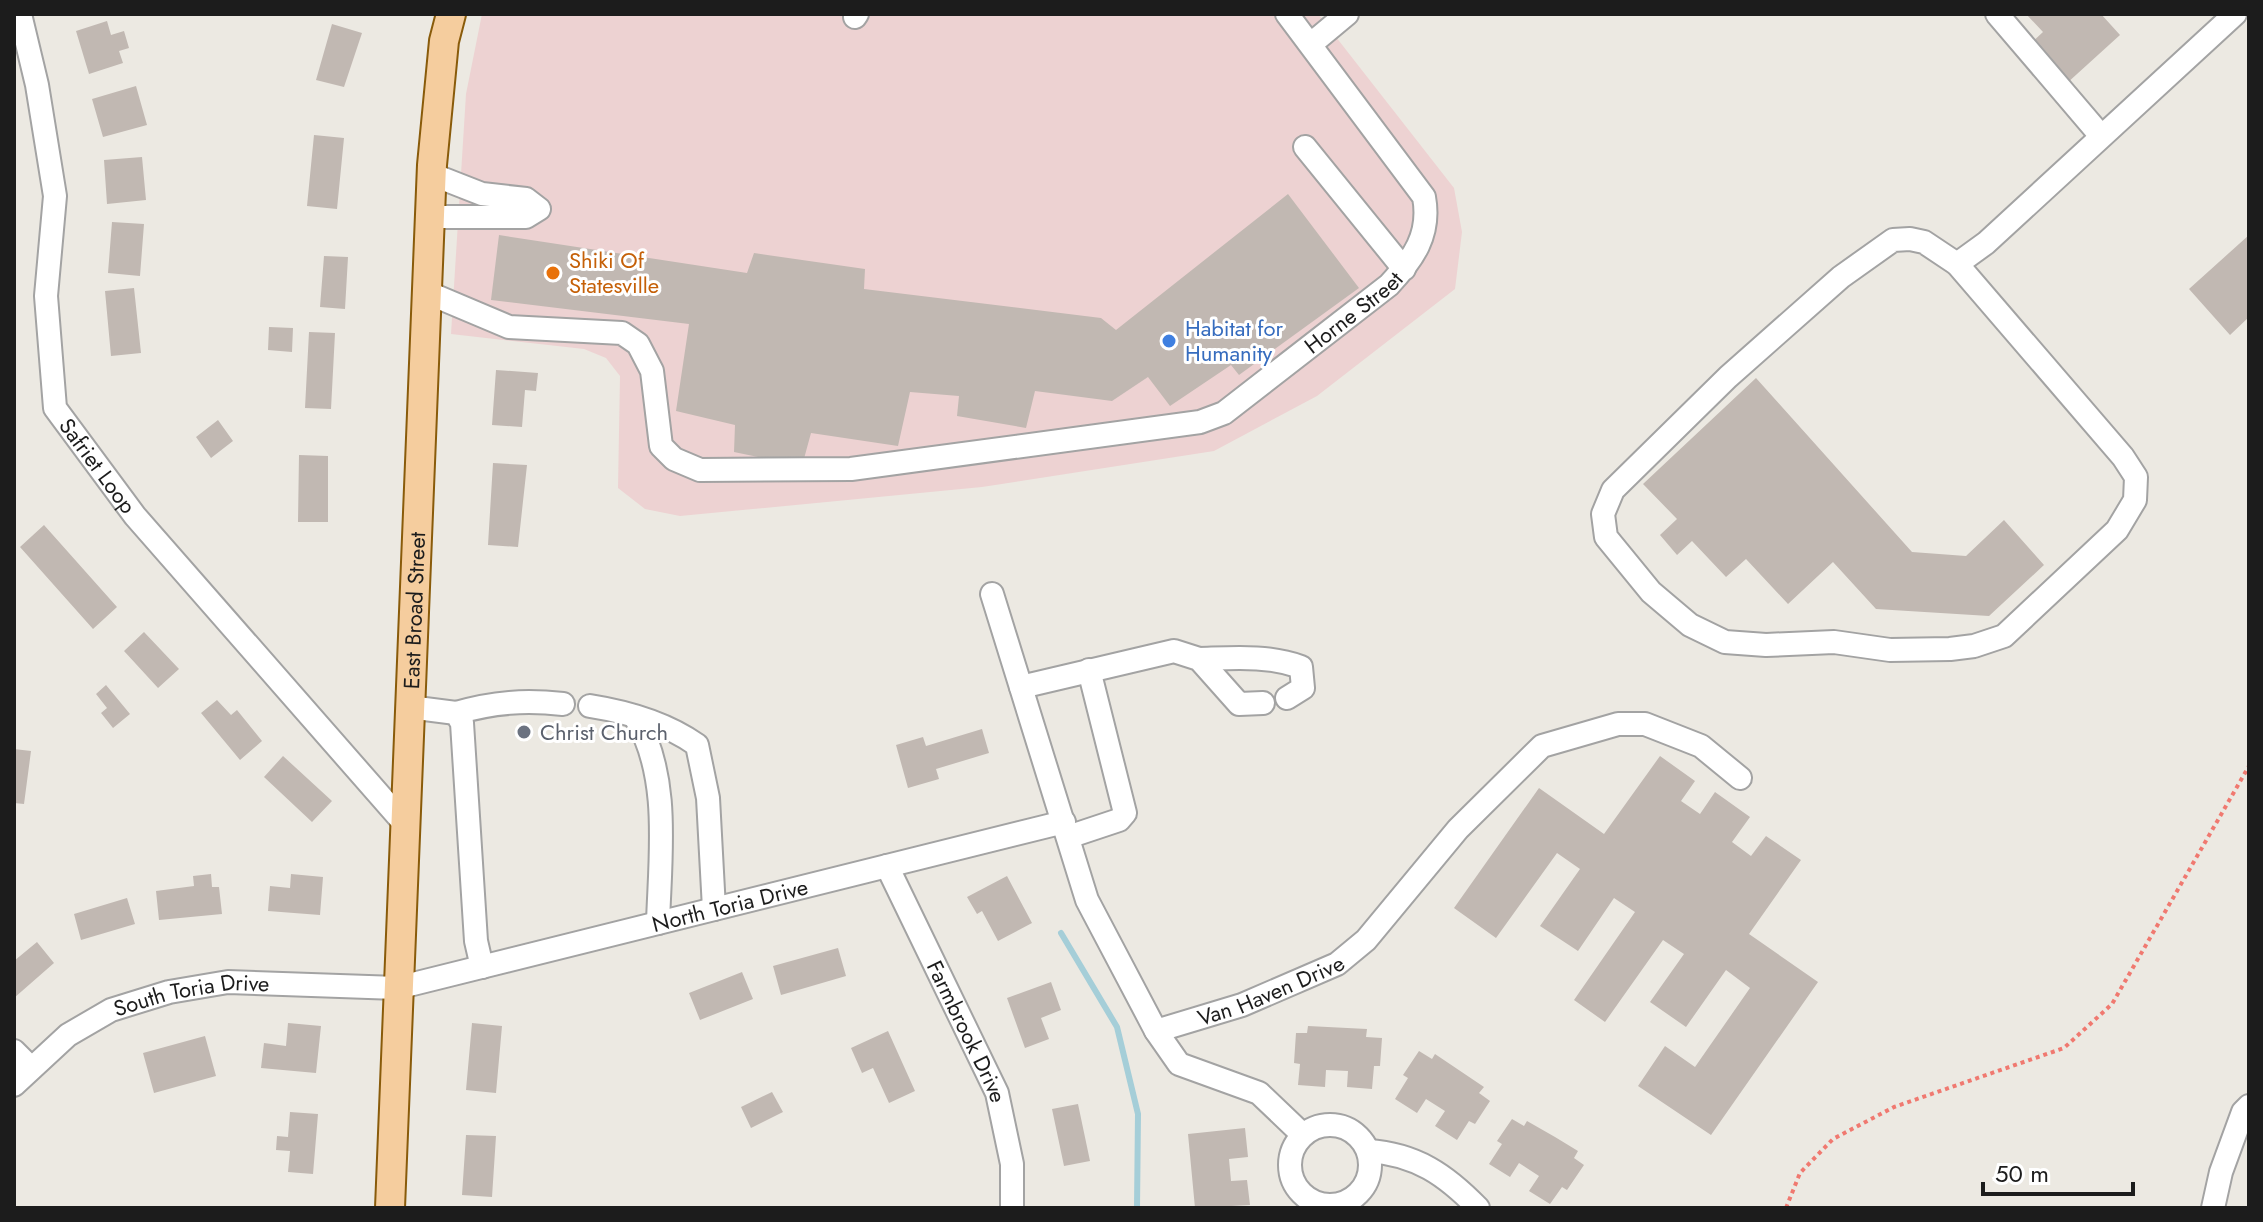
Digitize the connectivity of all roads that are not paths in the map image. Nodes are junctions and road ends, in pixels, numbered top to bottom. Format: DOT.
graph roads {
  1 [pos="20,14"];
  2 [pos="451,14"];
  3 [pos="1287,14"];
  4 [pos="1347,14"];
  5 [pos="1997,14"];
  6 [pos="2235,14"];
  7 [pos="1311,44"];
  8 [pos="2101,136"];
  9 [pos="1305,147"];
  10 [pos="431,174"];
  11 [pos="430,217"];
  12 [pos="1957,264"];
  13 [pos="1404,269"];
  14 [pos="426,292"];
  15 [pos="992,594"];
  16 [pos="1199,659"];
  17 [pos="1089,670"];
  18 [pos="1021,687"];
  19 [pos="1287,698"];
  20 [pos="1263,703"];
  21 [pos="563,704"];
  22 [pos="590,706"];
  23 [pos="409,707"];
  24 [pos="456,713"];
  25 [pos="635,717"];
  26 [pos="1740,778"];
  27 [pos="404,823"];
  28 [pos="1066,830"];
  29 [pos="887,866"];
  30 [pos="714,909"];
  31 [pos="658,923"];
  32 [pos="482,967"];
  33 [pos="397,988"];
  34 [pos="1156,1031"];
  35 [pos="14,1051"];
  36 [pos="31,1068"];
  37 [pos="14,1085"];
  38 [pos="2249,1106"];
  39 [pos="1303,1135"];
  40 [pos="1368,1151"];
  41 [pos="1299,1200"];
  42 [pos="390,1208"];
  43 [pos="1012,1208"];
  44 [pos="1478,1208"];
  45 [pos="2213,1208"];
  1 -- 27 [label="street, Safriet Loop"];
  2 -- 10 [label="main road, East Broad Street"];
  3 -- 7 [label="street, Horne Street"];
  4 -- 7 [label="street"];
  5 -- 8 [label="street"];
  6 -- 8 [label="street"];
  7 -- 13 [label="street, Horne Street"];
  8 -- 12 [label="street"];
  9 -- 13 [label="street"];
  10 -- 11 [label="main road, East Broad Street"];
  10 -- 11 [label="street"];
  11 -- 14 [label="main road, East Broad Street"];
  12 -- 12 [label="street"];
  13 -- 14 [label="street, Horne Street"];
  14 -- 23 [label="main road, East Broad Street"];
  15 -- 18 [label="street"];
  16 -- 17 [label="street"];
  16 -- 19 [label="street"];
  16 -- 20 [label="street"];
  17 -- 18 [label="street"];
  17 -- 28 [label="street, North Toria Drive"];
  18 -- 28 [label="street"];
  21 -- 24 [label="street"];
  22 -- 25 [label="street"];
  23 -- 24 [label="street"];
  23 -- 27 [label="main road, East Broad Street"];
  24 -- 32 [label="street"];
  25 -- 30 [label="street"];
  25 -- 31 [label="street"];
  26 -- 34 [label="street, Van Haven Drive"];
  27 -- 33 [label="main road, East Broad Street"];
  28 -- 29 [label="street, North Toria Drive"];
  28 -- 34 [label="street"];
  29 -- 30 [label="street, North Toria Drive"];
  29 -- 43 [label="street, Farmbrook Drive"];
  30 -- 31 [label="street, North Toria Drive"];
  31 -- 32 [label="street, North Toria Drive"];
  32 -- 33 [label="street, North Toria Drive"];
  33 -- 36 [label="street, South Toria Drive"];
  33 -- 42 [label="main road, East Broad Street"];
  34 -- 39 [label="street"];
  35 -- 36 [label="street"];
  36 -- 37 [label="street, South Toria Drive"];
  38 -- 45 [label="street"];
  39 -- 40 [label="street"];
  39 -- 41 [label="street"];
  40 -- 41 [label="street"];
  40 -- 44 [label="street"];
}
